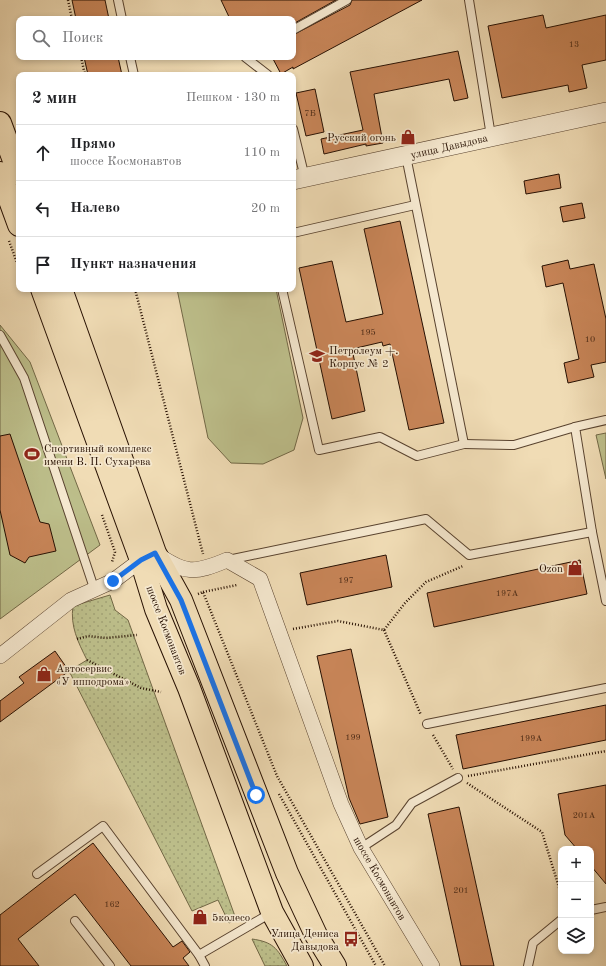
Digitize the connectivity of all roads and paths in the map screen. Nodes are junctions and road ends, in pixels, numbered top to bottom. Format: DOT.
graph roads {
  1 [pos="68,0"];
  2 [pos="118,0"];
  3 [pos="347,0"];
  4 [pos="469,0"];
  5 [pos="71,16"];
  6 [pos="121,16"];
  7 [pos="296,28"];
  8 [pos="82,60"];
  9 [pos="131,60"];
  10 [pos="256,61"];
  11 [pos="84,72"];
  12 [pos="133,72"];
  13 [pos="265,72"];
  14 [pos="606,112"];
  15 [pos="0,123"];
  16 [pos="491,136"];
  17 [pos="296,154"];
  18 [pos="406,156"];
  19 [pos="16,166"];
  20 [pos="0,173"];
  21 [pos="299,179"];
  22 [pos="4,196"];
  23 [pos="414,205"];
  24 [pos="16,219"];
  25 [pos="296,232"];
  26 [pos="43,292"];
  27 [pos="62,292"];
  28 [pos="136,292"];
  29 [pos="283,292"];
  30 [pos="0,335"];
  31 [pos="606,420"];
  32 [pos="575,426"];
  33 [pos="464,444"];
  34 [pos="592,532"];
  35 [pos="469,555"];
  36 [pos="148,557"];
  37 [pos="227,560"];
  38 [pos="206,569"];
  39 [pos="260,580"];
  40 [pos="94,588"];
  41 [pos="203,592"];
  42 [pos="196,595"];
  43 [pos="606,601"];
  44 [pos="288,629"];
  45 [pos="384,630"];
  46 [pos="137,635"];
  47 [pos="77,639"];
  48 [pos="0,656"];
  49 [pos="87,660"];
  50 [pos="606,688"];
  51 [pos="161,692"];
  52 [pos="427,724"];
  53 [pos="606,751"];
  54 [pos="458,778"];
  55 [pos="277,790"];
  56 [pos="361,848"];
  57 [pos="37,874"];
  58 [pos="558,884"];
  59 [pos="606,907"];
  60 [pos="594,909"];
  61 [pos="272,912"];
  62 [pos="75,921"];
  63 [pos="558,922"];
  64 [pos="199,955"];
  65 [pos="110,966"];
  66 [pos="205,966"];
  67 [pos="302,966"];
  68 [pos="335,966"];
  69 [pos="376,966"];
  70 [pos="385,966"];
  71 [pos="432,966"];
  72 [pos="528,966"];
  1 -- 5 [label="path"];
  2 -- 6 [label="lane"];
  3 -- 7 [label="lane"];
  4 -- 16 [label="lane"];
  8 -- 11 [label="path"];
  9 -- 12 [label="lane"];
  10 -- 13 [label="lane"];
  14 -- 16 [label="street, улица Давыдова"];
  15 -- 19 [label="main road"];
  16 -- 18 [label="street, улица Давыдова"];
  17 -- 21 [label="lane"];
  18 -- 21 [label="street, улица Давыдова"];
  18 -- 23 [label="lane"];
  20 -- 22 [label="main road"];
  22 -- 24 [label="main road"];
  23 -- 25 [label="lane"];
  23 -- 33 [label="lane"];
  26 -- 36 [label="main road, шоссе Космонавтов"];
  27 -- 36 [label="main road, шоссе Космонавтов"];
  28 -- 38 [label="path"];
  29 -- 33 [label="lane"];
  30 -- 40 [label="lane"];
  31 -- 32 [label="lane"];
  32 -- 33 [label="lane"];
  32 -- 34 [label="lane"];
  34 -- 35 [label="lane"];
  34 -- 43 [label="lane"];
  35 -- 37 [label="lane"];
  35 -- 45 [label="path"];
  36 -- 38 [label="street"];
  36 -- 40 [label="street"];
  36 -- 61 [label="main road, шоссе Космонавтов"];
  36 -- 68 [label="main road, шоссе Космонавтов"];
  37 -- 38 [label="street"];
  37 -- 39 [label="street"];
  39 -- 41 [label="path"];
  39 -- 56 [label="street, шоссе Космонавтов"];
  40 -- 48 [label="street"];
  41 -- 42 [label="path"];
  41 -- 70 [label="path"];
  44 -- 45 [label="path"];
  45 -- 52 [label="path"];
  46 -- 47 [label="path"];
  49 -- 51 [label="path"];
  50 -- 52 [label="lane"];
  52 -- 54 [label="path"];
  53 -- 54 [label="path"];
  54 -- 56 [label="lane"];
  54 -- 58 [label="path"];
  55 -- 69 [label="path"];
  56 -- 71 [label="street, шоссе Космонавтов"];
  57 -- 64 [label="lane"];
  59 -- 60 [label="lane"];
  61 -- 64 [label="lane"];
  61 -- 67 [label="main road, шоссе Космонавтов"];
  62 -- 65 [label="lane"];
  63 -- 72 [label="lane"];
  64 -- 66 [label="lane"];
}
